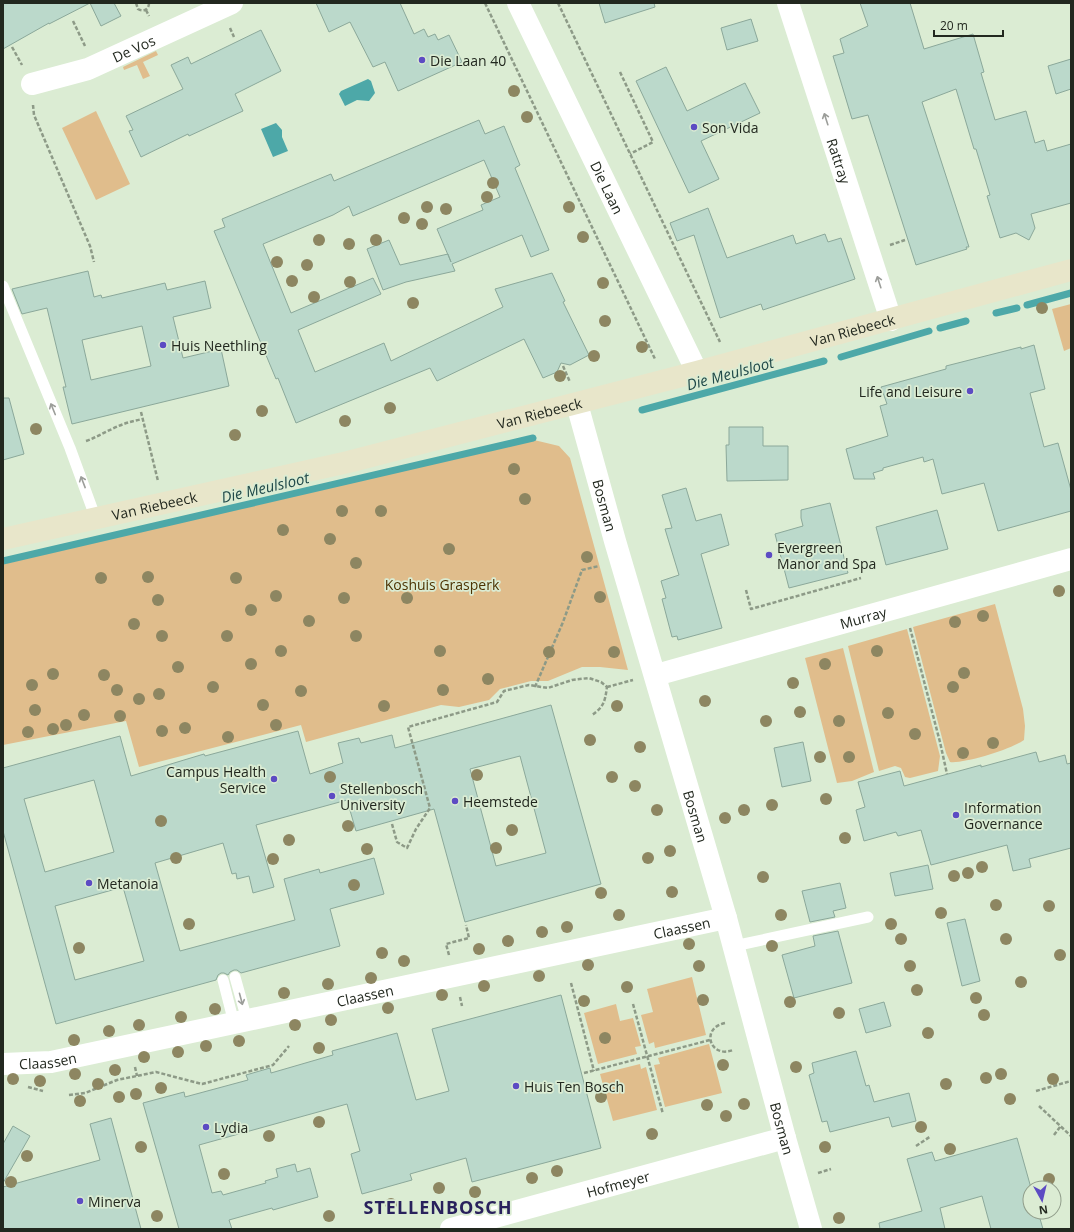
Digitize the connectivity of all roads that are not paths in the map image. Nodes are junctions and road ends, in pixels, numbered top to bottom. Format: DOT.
graph roads {
  1 [pos="232,3"];
  2 [pos="518,3"];
  3 [pos="788,3"];
  4 [pos="32,84"];
  5 [pos="1071,270"];
  6 [pos="3,286"];
  7 [pos="891,320"];
  8 [pos="697,372"];
  9 [pos="574,396"];
  10 [pos="96,518"];
  11 [pos="3,539"];
  12 [pos="1071,559"];
  13 [pos="656,676"];
  14 [pos="868,917"];
  15 [pos="726,918"];
  16 [pos="734,946"];
  17 [pos="235,977"];
  18 [pos="223,980"];
  19 [pos="241,1022"];
  20 [pos="3,1064"];
  21 [pos="785,1138"];
  22 [pos="451,1229"];
  23 [pos="811,1229"];
  1 -- 4 [label="street, De Vos"];
  2 -- 8 [label="street, Die Laan"];
  7 -- 3 [label="street, Rattray, one-way"];
  5 -- 7 [label="street, Van Riebeeck"];
  10 -- 6 [label="lane, one-way"];
  7 -- 8 [label="street, Van Riebeeck"];
  8 -- 9 [label="street, Van Riebeeck"];
  9 -- 10 [label="street, Van Riebeeck"];
  9 -- 13 [label="street, Bosman"];
  10 -- 11 [label="street, Van Riebeeck"];
  12 -- 13 [label="street, Murray"];
  13 -- 15 [label="street, Bosman"];
  14 -- 16 [label="lane"];
  15 -- 16 [label="street, Bosman"];
  15 -- 19 [label="street, Claassen"];
  16 -- 21 [label="street, Bosman"];
  17 -- 19 [label="lane, one-way"];
  18 -- 19 [label="lane"];
  19 -- 20 [label="street, Claassen"];
  21 -- 22 [label="street, Hofmeyer"];
  21 -- 23 [label="street, Bosman"];
}
